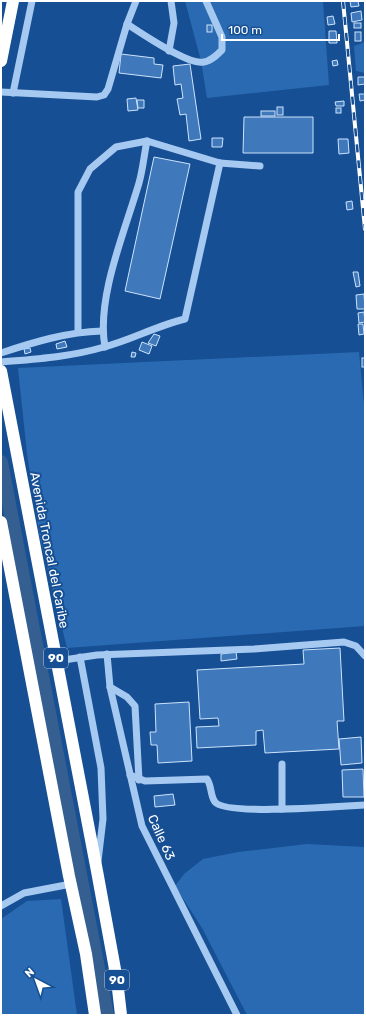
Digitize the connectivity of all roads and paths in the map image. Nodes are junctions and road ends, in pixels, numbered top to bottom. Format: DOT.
graph roads {
  1 [pos="13,1"];
  2 [pos="32,1"];
  3 [pos="136,1"];
  4 [pos="171,1"];
  5 [pos="206,1"];
  6 [pos="127,24"];
  7 [pos="169,51"];
  8 [pos="1,61"];
  9 [pos="1,92"];
  10 [pos="13,93"];
  11 [pos="147,141"];
  12 [pos="220,163"];
  13 [pos="260,166"];
  14 [pos="102,331"];
  15 [pos="78,332"];
  16 [pos="104,347"];
  17 [pos="1,353"];
  18 [pos="1,362"];
  19 [pos="1,371"];
  20 [pos="1,522"];
  21 [pos="107,654"];
  22 [pos="365,656"];
  23 [pos="80,657"];
  24 [pos="57,661"];
  25 [pos="110,687"];
  26 [pos="282,764"];
  27 [pos="130,775"];
  28 [pos="139,780"];
  29 [pos="365,805"];
  30 [pos="282,809"];
  31 [pos="97,871"];
  32 [pos="71,884"];
  33 [pos="1,906"];
  34 [pos="95,1015"];
  35 [pos="121,1015"];
  36 [pos="237,1015"];
  1 -- 8 [label="highway"];
  2 -- 10 [label="street"];
  3 -- 6 [label="street"];
  4 -- 7 [label="street"];
  5 -- 7 [label="street"];
  6 -- 7 [label="street"];
  6 -- 10 [label="street"];
  9 -- 10 [label="street"];
  11 -- 12 [label="street"];
  11 -- 14 [label="street"];
  11 -- 15 [label="street"];
  12 -- 13 [label="street"];
  12 -- 16 [label="street"];
  14 -- 15 [label="street"];
  14 -- 16 [label="street"];
  15 -- 17 [label="street"];
  16 -- 18 [label="street"];
  19 -- 24 [label="highway, Avenida Troncal del Caribe / 90"];
  20 -- 32 [label="highway, 90"];
  21 -- 22 [label="street"];
  21 -- 23 [label="street"];
  21 -- 25 [label="street, Calle 63"];
  23 -- 24 [label="street"];
  23 -- 31 [label="street"];
  24 -- 31 [label="highway, Avenida Troncal del Caribe / 90"];
  25 -- 27 [label="street, Calle 63"];
  25 -- 28 [label="street"];
  26 -- 30 [label="street"];
  27 -- 28 [label="street"];
  27 -- 36 [label="street, Calle 63"];
  28 -- 30 [label="street"];
  29 -- 30 [label="street"];
  31 -- 35 [label="highway, Avenida Troncal del Caribe / 90"];
  32 -- 33 [label="street"];
  32 -- 34 [label="highway, 90"];
}
